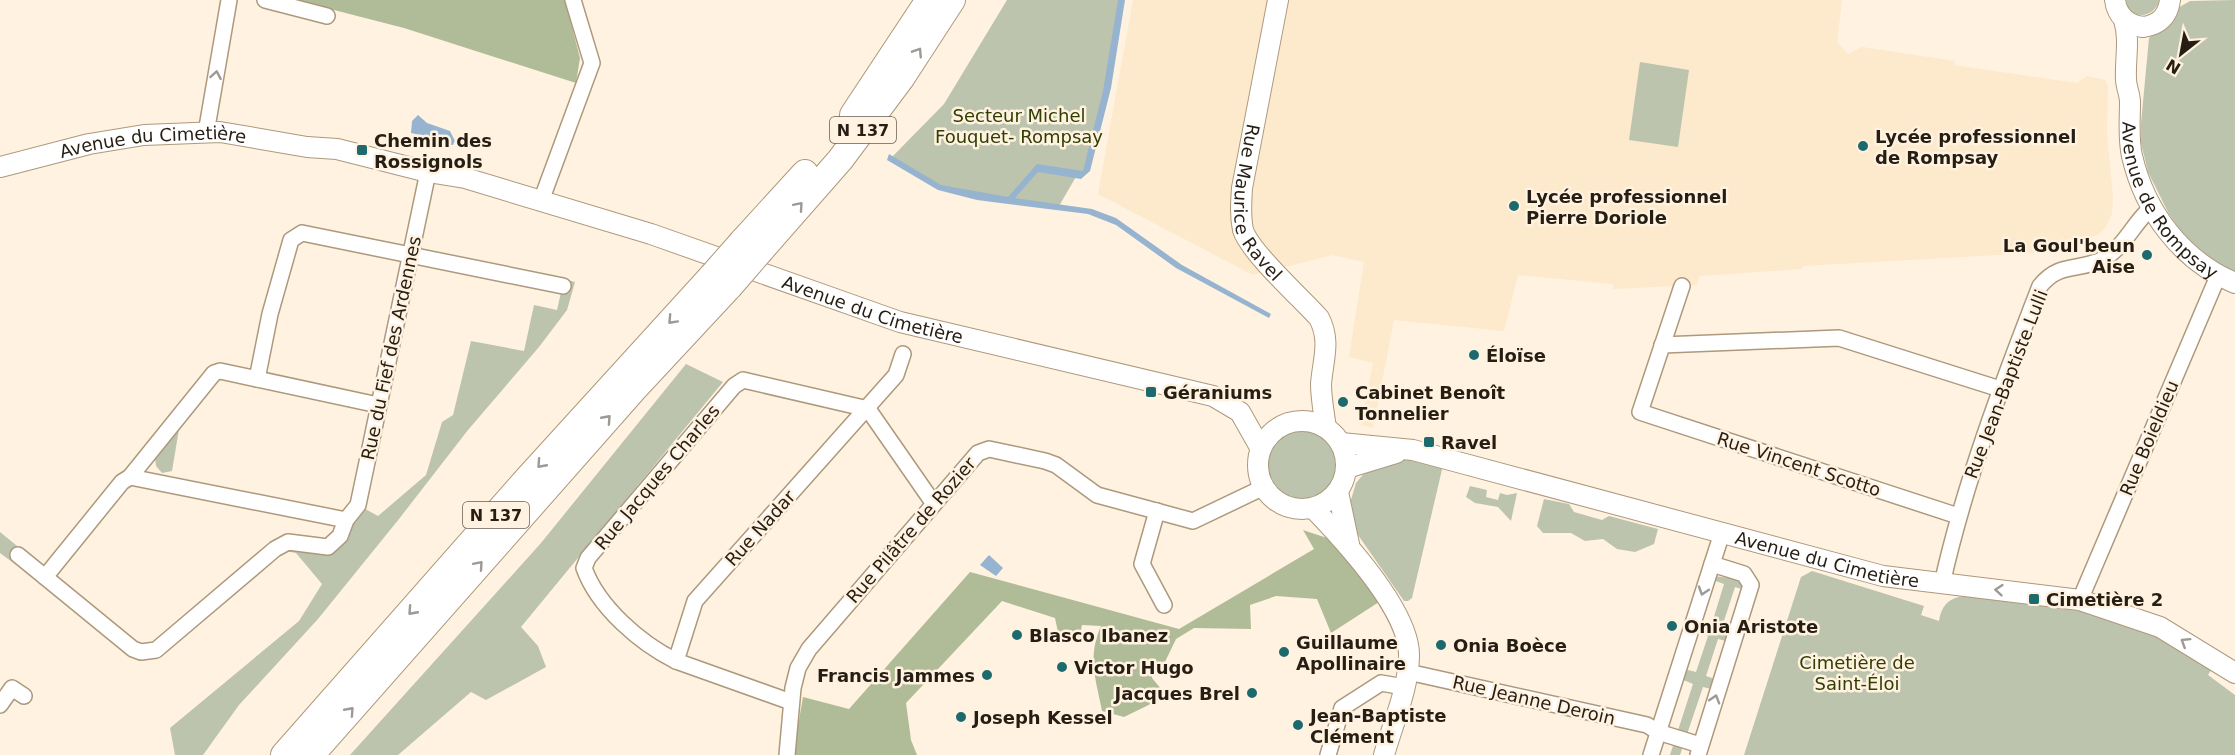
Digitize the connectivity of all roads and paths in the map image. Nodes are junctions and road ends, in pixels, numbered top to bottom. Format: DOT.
graph roads {
  1 [pos="229,0"];
  2 [pos="265,0"];
  3 [pos="573,0"];
  4 [pos="929,0"];
  5 [pos="952,0"];
  6 [pos="1278,0"];
  7 [pos="2115,0"];
  8 [pos="2186,0"];
  9 [pos="2169,4"];
  10 [pos="327,16"];
  11 [pos="2124,20"];
  12 [pos="2150,26"];
  13 [pos="2130,99"];
  14 [pos="206,133"];
  15 [pos="0,167"];
  16 [pos="426,179"];
  17 [pos="542,201"];
  18 [pos="2152,207"];
  19 [pos="752,246"];
  20 [pos="410,255"];
  21 [pos="2226,280"];
  22 [pos="720,282"];
  23 [pos="563,286"];
  24 [pos="1682,286"];
  25 [pos="1662,345"];
  26 [pos="903,354"];
  27 [pos="257,379"];
  28 [pos="1321,384"];
  29 [pos="2000,389"];
  30 [pos="378,405"];
  31 [pos="868,409"];
  32 [pos="1240,412"];
  33 [pos="1297,422"];
  34 [pos="1326,428"];
  35 [pos="1341,443"];
  36 [pos="1261,449"];
  37 [pos="1413,450"];
  38 [pos="1347,468"];
  39 [pos="130,477"];
  40 [pos="1264,487"];
  41 [pos="1338,492"];
  42 [pos="934,504"];
  43 [pos="1313,508"];
  44 [pos="1157,511"];
  45 [pos="1958,516"];
  46 [pos="346,520"];
  47 [pos="1722,533"];
  48 [pos="1349,544"];
  49 [pos="18,555"];
  50 [pos="1712,564"];
  51 [pos="45,577"];
  52 [pos="1942,584"];
  53 [pos="2080,600"];
  54 [pos="1164,605"];
  55 [pos="676,661"];
  56 [pos="2235,673"];
  57 [pos="1406,680"];
  58 [pos="24,696"];
  59 [pos="791,702"];
  60 [pos="0,705"];
  61 [pos="1658,732"];
  62 [pos="1699,750"];
  63 [pos="1386,754"];
  64 [pos="284,755"];
  65 [pos="311,755"];
  66 [pos="787,755"];
  67 [pos="1328,755"];
  68 [pos="1651,755"];
  14 -- 1 [label="street, one-way"];
  2 -- 10 [label="street"];
  3 -- 17 [label="street"];
  4 -- 19 [label="highway, N 137"];
  19 -- 5 [label="highway, N 137, one-way"];
  6 -- 28 [label="street, Rue Maurice Ravel"];
  7 -- 11 [label="street, Avenue de Rompsay"];
  8 -- 9 [label="street"];
  9 -- 12 [label="street"];
  11 -- 12 [label="street"];
  11 -- 13 [label="street, Avenue de Rompsay"];
  12 -- 13 [label="street, Avenue de Rompsay"];
  13 -- 18 [label="street, Avenue de Rompsay"];
  14 -- 15 [label="street, Avenue du Cimetière"];
  14 -- 16 [label="street, Avenue du Cimetière"];
  16 -- 17 [label="street, Avenue du Cimetière"];
  16 -- 20 [label="street, Rue du Fief des Ardennes"];
  17 -- 32 [label="street, Avenue du Cimetière"];
  18 -- 21 [label="street, Avenue de Rompsay"];
  18 -- 29 [label="street, Rue Jean-Baptiste Lulli"];
  19 -- 22 [label="highway, N 137, bridge"];
  20 -- 23 [label="street"];
  20 -- 27 [label="street"];
  20 -- 30 [label="street, Rue du Fief des Ardennes"];
  21 -- 53 [label="street, Rue Boieldieu"];
  22 -- 64 [label="highway, N 137, one-way"];
  65 -- 22 [label="highway, N 137, one-way"];
  24 -- 25 [label="street"];
  25 -- 29 [label="street"];
  25 -- 45 [label="street, Rue Vincent Scotto"];
  26 -- 31 [label="street, Rue Nadar"];
  27 -- 30 [label="street"];
  27 -- 39 [label="street"];
  28 -- 33 [label="street, Rue Maurice Ravel"];
  28 -- 34 [label="street, Rue Maurice Ravel"];
  29 -- 45 [label="street, Rue Jean-Baptiste Lulli"];
  30 -- 46 [label="street, Rue du Fief des Ardennes"];
  31 -- 42 [label="street"];
  31 -- 55 [label="street, Rue Nadar"];
  31 -- 55 [label="street, Rue Jacques Charles"];
  32 -- 33 [label="street, Avenue du Cimetière"];
  32 -- 36 [label="street"];
  33 -- 34 [label="street"];
  33 -- 36 [label="street"];
  34 -- 35 [label="street"];
  35 -- 37 [label="street, Avenue du Cimetière"];
  35 -- 38 [label="street"];
  36 -- 40 [label="street"];
  37 -- 38 [label="street, Avenue du Cimetière"];
  37 -- 47 [label="street, Avenue du Cimetière"];
  38 -- 41 [label="street"];
  39 -- 46 [label="street"];
  39 -- 51 [label="street"];
  40 -- 43 [label="street"];
  40 -- 44 [label="street, Rue Pilâtre de Rozier"];
  41 -- 43 [label="street"];
  41 -- 48 [label="street"];
  42 -- 44 [label="street, Rue Pilâtre de Rozier"];
  42 -- 59 [label="street, Rue Pilâtre de Rozier"];
  43 -- 48 [label="street"];
  44 -- 54 [label="street"];
  45 -- 52 [label="street, Rue Jean-Baptiste Lulli"];
  46 -- 51 [label="street, Rue du Fief des Ardennes"];
  47 -- 50 [label="street"];
  47 -- 52 [label="street, Avenue du Cimetière"];
  48 -- 57 [label="street"];
  49 -- 51 [label="street"];
  50 -- 61 [label="street, one-way"];
  62 -- 50 [label="street, one-way"];
  53 -- 52 [label="street, Avenue du Cimetière, one-way"];
  56 -- 53 [label="street, Avenue du Cimetière, one-way"];
  55 -- 59 [label="street, Rue Jacques Charles"];
  57 -- 61 [label="street, Rue Jeanne Deroin"];
  57 -- 63 [label="street"];
  57 -- 67 [label="street, Rue Jeanne Deroin"];
  58 -- 60 [label="street"];
  59 -- 66 [label="street, Rue Pilâtre de Rozier"];
  61 -- 62 [label="street, Rue Jeanne Deroin"];
  61 -- 68 [label="street"];
}
